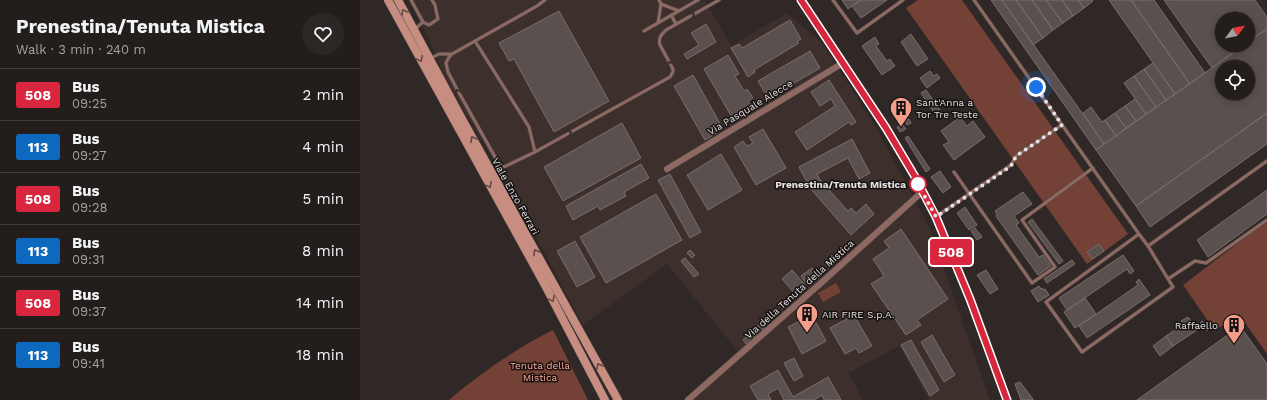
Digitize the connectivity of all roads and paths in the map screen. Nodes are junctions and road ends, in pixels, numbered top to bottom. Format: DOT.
graph roads {
  1 [pos="388,0"];
  2 [pos="398,0"];
  3 [pos="411,0"];
  4 [pos="432,0"];
  5 [pos="545,0"];
  6 [pos="659,0"];
  7 [pos="698,0"];
  8 [pos="719,0"];
  9 [pos="800,0"];
  10 [pos="833,0"];
  11 [pos="903,0"];
  12 [pos="974,0"];
  13 [pos="661,4"];
  14 [pos="678,11"];
  15 [pos="671,16"];
  16 [pos="423,22"];
  17 [pos="658,23"];
  18 [pos="676,24"];
  19 [pos="414,30"];
  20 [pos="644,31"];
  21 [pos="475,41"];
  22 [pos="452,54"];
  23 [pos="429,58"];
  24 [pos="843,63"];
  25 [pos="1062,125"];
  26 [pos="535,152"];
  27 [pos="1267,162"];
  28 [pos="1093,168"];
  29 [pos="667,169"];
  30 [pos="954,172"];
  31 [pos="922,192"];
  32 [pos="970,194"];
  33 [pos="936,217"];
  34 [pos="1267,220"];
  35 [pos="1139,234"];
  36 [pos="1148,246"];
  37 [pos="1168,279"];
  38 [pos="603,397"];
  39 [pos="618,400"];
  40 [pos="688,400"];
  41 [pos="1007,400"];
  1 -- 38 [label="main road, Viale Enzo Ferrari, one-way"];
  19 -- 2 [label="main road, Viale Enzo Ferrari, one-way"];
  3 -- 16 [label="lane"];
  4 -- 16 [label="lane"];
  5 -- 21 [label="lane"];
  6 -- 13 [label="lane"];
  7 -- 14 [label="lane"];
  18 -- 8 [label="lane, one-way"];
  9 -- 24 [label="main road"];
  10 -- 11 [label="lane"];
  12 -- 25 [label="lane"];
  13 -- 14 [label="lane"];
  13 -- 17 [label="lane"];
  14 -- 15 [label="lane"];
  15 -- 17 [label="lane"];
  15 -- 18 [label="lane"];
  16 -- 19 [label="lane"];
  17 -- 20 [label="lane"];
  26 -- 18 [label="lane, one-way"];
  19 -- 23 [label="main road, Viale Enzo Ferrari"];
  21 -- 22 [label="lane"];
  21 -- 26 [label="lane"];
  22 -- 23 [label="lane"];
  26 -- 22 [label="lane, one-way"];
  39 -- 23 [label="main road, Viale Enzo Ferrari, one-way"];
  24 -- 29 [label="street, Via Pasquale Alecce"];
  24 -- 31 [label="main road"];
  25 -- 28 [label="lane"];
  25 -- 32 [label="lane"];
  27 -- 36 [label="lane"];
  28 -- 32 [label="lane"];
  28 -- 35 [label="lane"];
  30 -- 32 [label="lane"];
  31 -- 33 [label="main road"];
  31 -- 40 [label="street, Via della Tenuta della Mistica"];
  32 -- 33 [label="lane"];
  33 -- 41 [label="main road"];
  34 -- 37 [label="lane"];
  35 -- 36 [label="lane"];
  35 -- 37 [label="lane"];
  36 -- 37 [label="lane"];
}
